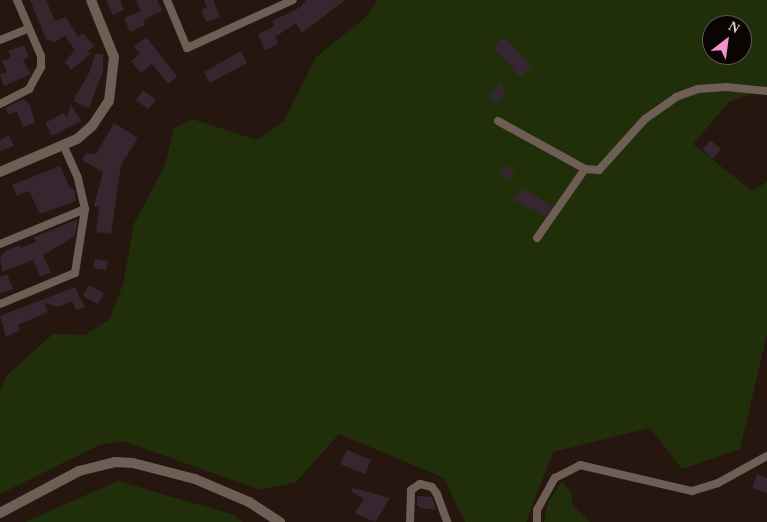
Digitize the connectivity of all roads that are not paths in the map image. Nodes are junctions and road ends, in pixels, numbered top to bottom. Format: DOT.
graph roads {
  1 [pos="17,0"];
  2 [pos="91,0"];
  3 [pos="167,0"];
  4 [pos="293,0"];
  5 [pos="29,28"];
  6 [pos="0,40"];
  7 [pos="767,92"];
  8 [pos="0,104"];
  9 [pos="498,122"];
  10 [pos="64,146"];
  11 [pos="585,169"];
  12 [pos="0,172"];
  13 [pos="85,209"];
  14 [pos="537,238"];
  15 [pos="0,244"];
  16 [pos="0,304"];
  17 [pos="767,456"];
  18 [pos="0,512"];
  19 [pos="280,522"];
  20 [pos="410,522"];
  21 [pos="447,522"];
  22 [pos="537,522"];
  1 -- 5 [label="street"];
  2 -- 10 [label="street"];
  3 -- 4 [label="street"];
  5 -- 6 [label="street"];
  5 -- 8 [label="street"];
  7 -- 11 [label="street"];
  9 -- 11 [label="street"];
  10 -- 12 [label="street"];
  10 -- 13 [label="street"];
  11 -- 14 [label="street"];
  13 -- 15 [label="street"];
  13 -- 16 [label="street"];
  17 -- 22 [label="street"];
  18 -- 19 [label="street"];
  20 -- 21 [label="street"];
}
